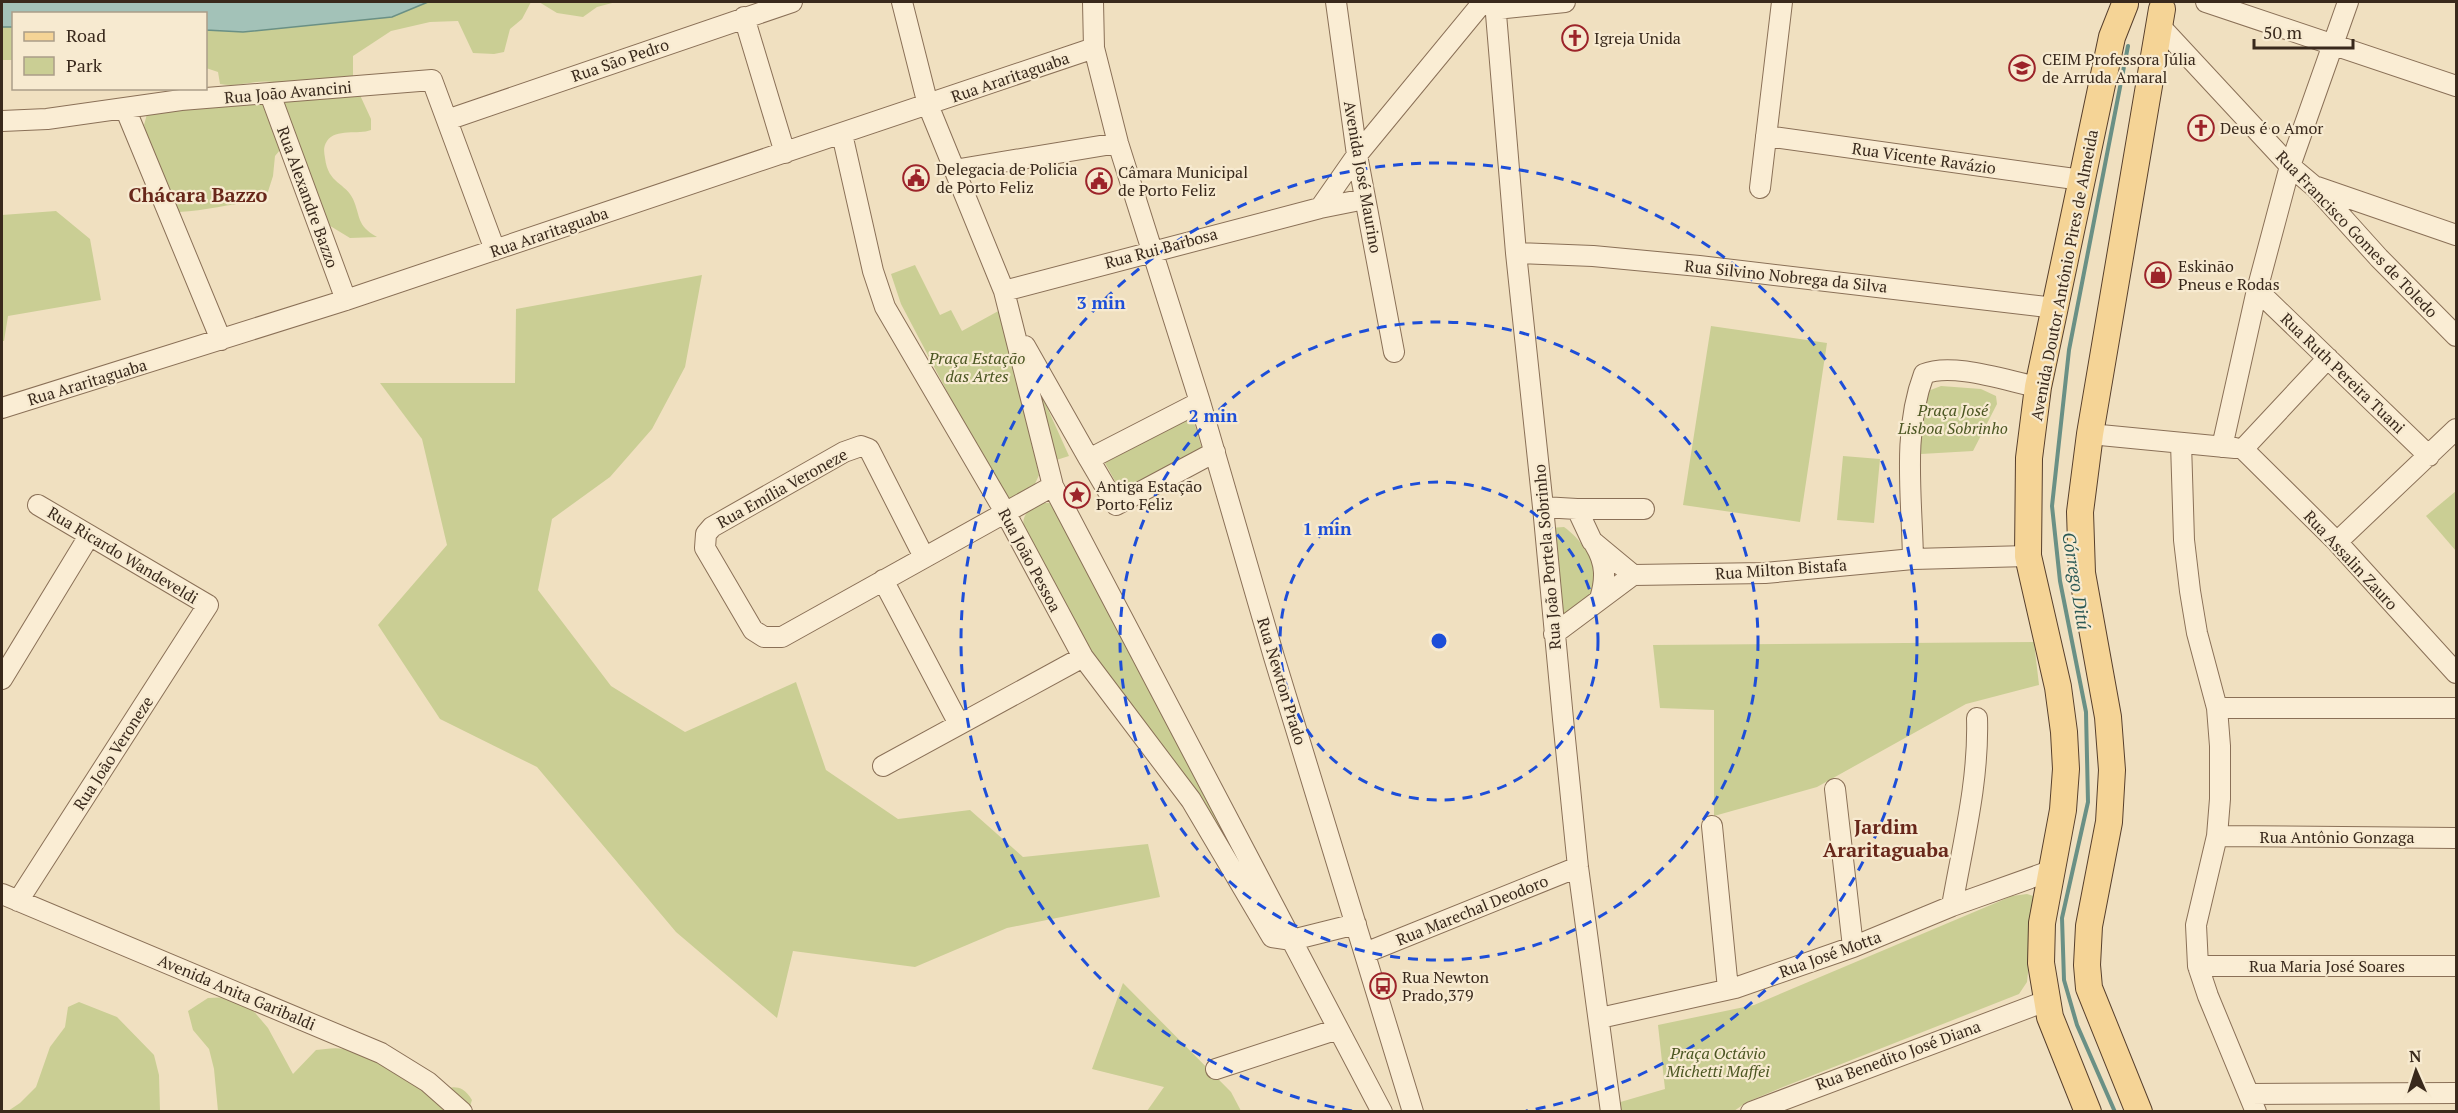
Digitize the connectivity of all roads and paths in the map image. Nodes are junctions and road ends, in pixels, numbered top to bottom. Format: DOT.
graph roads {
  1 [pos="792,2"];
  2 [pos="902,2"];
  3 [pos="1094,2"];
  4 [pos="1336,2"];
  5 [pos="1565,2"];
  6 [pos="1782,2"];
  7 [pos="2123,2"];
  8 [pos="2206,2"];
  9 [pos="2348,2"];
  10 [pos="1491,4"];
  11 [pos="2162,12"];
  12 [pos="744,17"];
  13 [pos="2332,42"];
  14 [pos="1094,48"];
  15 [pos="2457,86"];
  16 [pos="270,94"];
  17 [pos="928,105"];
  18 [pos="125,108"];
  19 [pos="447,120"];
  20 [pos="2,121"];
  21 [pos="842,134"];
  22 [pos="1766,136"];
  23 [pos="1118,143"];
  24 [pos="785,153"];
  25 [pos="1357,155"];
  26 [pos="2290,166"];
  27 [pos="954,170"];
  28 [pos="2082,180"];
  29 [pos="2314,187"];
  30 [pos="1760,188"];
  31 [pos="1365,199"];
  32 [pos="1320,208"];
  33 [pos="2457,235"];
  34 [pos="495,250"];
  35 [pos="1152,250"];
  36 [pos="1516,253"];
  37 [pos="2257,290"];
  38 [pos="1004,291"];
  39 [pos="346,300"];
  40 [pos="2055,308"];
  41 [pos="1014,326"];
  42 [pos="2457,336"];
  43 [pos="221,340"];
  44 [pos="1394,352"];
  45 [pos="2328,358"];
  46 [pos="2038,387"];
  47 [pos="1200,402"];
  48 [pos="2,408"];
  49 [pos="2457,429"];
  50 [pos="2090,434"];
  51 [pos="2181,443"];
  52 [pos="2222,447"];
  53 [pos="2243,449"];
  54 [pos="1215,452"];
  55 [pos="2429,456"];
  56 [pos="1089,459"];
  57 [pos="1053,486"];
  58 [pos="38,505"];
  59 [pos="1543,507"];
  60 [pos="1577,509"];
  61 [pos="1644,509"];
  62 [pos="1005,512"];
  63 [pos="89,536"];
  64 [pos="1592,541"];
  65 [pos="2337,542"];
  66 [pos="2028,556"];
  67 [pos="924,557"];
  68 [pos="1913,559"];
  69 [pos="1633,575"];
  70 [pos="883,580"];
  71 [pos="1600,599"];
  72 [pos="208,605"];
  73 [pos="1554,634"];
  74 [pos="1083,657"];
  75 [pos="2457,673"];
  76 [pos="2,679"];
  77 [pos="2217,708"];
  78 [pos="2457,708"];
  79 [pos="1977,718"];
  80 [pos="960,724"];
  81 [pos="883,766"];
  82 [pos="1835,789"];
  83 [pos="1712,826"];
  84 [pos="2217,836"];
  85 [pos="2457,838"];
  86 [pos="1578,867"];
  87 [pos="2053,870"];
  88 [pos="10,897"];
  89 [pos="1952,906"];
  90 [pos="1356,924"];
  91 [pos="1292,940"];
  92 [pos="1853,947"];
  93 [pos="1365,953"];
  94 [pos="2198,966"];
  95 [pos="2457,966"];
  96 [pos="1728,989"];
  97 [pos="2046,1001"];
  98 [pos="1600,1018"];
  99 [pos="1338,1029"];
  100 [pos="1216,1069"];
  101 [pos="2457,1093"];
  102 [pos="1410,1103"];
  103 [pos="2253,1103"];
  104 [pos="1380,1109"];
  105 [pos="462,1112"];
  106 [pos="1611,1112"];
  107 [pos="1751,1112"];
  108 [pos="2088,1112"];
  109 [pos="2139,1112"];
  1 -- 12 [label="street, Rua São Pedro"];
  2 -- 17 [label="street"];
  3 -- 14 [label="street, Rua Newton Prado"];
  4 -- 25 [label="street, Avenida José Maurino"];
  5 -- 10 [label="street"];
  6 -- 22 [label="street"];
  7 -- 11 [label="main road"];
  7 -- 28 [label="main road, Avenida Doutor Antônio Pires de Almeida"];
  8 -- 13 [label="street"];
  9 -- 13 [label="street"];
  10 -- 25 [label="street"];
  10 -- 36 [label="street, Rua João Portela Sobrinho"];
  11 -- 26 [label="street, Rua Francisco Gomes de Toledo"];
  11 -- 50 [label="main road"];
  12 -- 19 [label="street, Rua São Pedro"];
  12 -- 24 [label="street"];
  13 -- 15 [label="street"];
  13 -- 26 [label="street"];
  14 -- 17 [label="street, Rua Araritaguaba"];
  14 -- 23 [label="street, Rua Newton Prado"];
  16 -- 18 [label="street, Rua João Avancini"];
  16 -- 19 [label="street, Rua João Avancini"];
  16 -- 39 [label="street, Rua Alexandre Bazzo"];
  17 -- 21 [label="street, Rua Araritaguaba"];
  17 -- 27 [label="street"];
  18 -- 20 [label="street, Rua João Avancini"];
  18 -- 43 [label="street"];
  19 -- 34 [label="street"];
  21 -- 24 [label="street, Rua Araritaguaba"];
  21 -- 62 [label="street, Rua João Pessoa"];
  22 -- 28 [label="street, Rua Vicente Ravázio"];
  22 -- 30 [label="street"];
  23 -- 27 [label="street"];
  23 -- 35 [label="street, Rua Newton Prado"];
  24 -- 34 [label="street, Rua Araritaguaba"];
  25 -- 31 [label="street, Avenida José Maurino"];
  25 -- 32 [label="street"];
  26 -- 29 [label="street, Rua Francisco Gomes de Toledo"];
  26 -- 37 [label="street"];
  27 -- 38 [label="street"];
  28 -- 40 [label="main road, Avenida Doutor Antônio Pires de Almeida"];
  29 -- 33 [label="street"];
  29 -- 42 [label="street, Rua Francisco Gomes de Toledo"];
  31 -- 32 [label="street, Rua Rui Barbosa"];
  31 -- 44 [label="street, Avenida José Maurino"];
  32 -- 35 [label="street, Rua Rui Barbosa"];
  34 -- 39 [label="street, Rua Araritaguaba"];
  35 -- 38 [label="street, Rua Rui Barbosa"];
  35 -- 47 [label="street, Rua Newton Prado"];
  36 -- 40 [label="street, Rua Silvino Nobrega da Silva"];
  36 -- 59 [label="street, Rua João Portela Sobrinho"];
  37 -- 45 [label="street, Rua Ruth Pereira Tuani"];
  37 -- 52 [label="street"];
  38 -- 41 [label="street"];
  39 -- 43 [label="street, Rua Araritaguaba"];
  40 -- 46 [label="main road, Avenida Doutor Antônio Pires de Almeida"];
  41 -- 56 [label="street"];
  41 -- 57 [label="street"];
  43 -- 48 [label="street, Rua Araritaguaba"];
  45 -- 53 [label="street"];
  45 -- 55 [label="street, Rua Ruth Pereira Tuani"];
  46 -- 66 [label="main road, Avenida Doutor Antônio Pires de Almeida"];
  46 -- 68 [label="street"];
  47 -- 54 [label="street, Rua Newton Prado"];
  47 -- 56 [label="street"];
  49 -- 55 [label="street"];
  50 -- 51 [label="street"];
  50 -- 109 [label="main road"];
  51 -- 52 [label="street"];
  51 -- 77 [label="street"];
  52 -- 53 [label="street"];
  53 -- 65 [label="street, Rua Assalin Zauro"];
  54 -- 56 [label="street"];
  54 -- 90 [label="street, Rua Newton Prado"];
  55 -- 65 [label="street"];
  57 -- 62 [label="street"];
  57 -- 91 [label="street"];
  58 -- 63 [label="street, Rua Ricardo Wandeveldi"];
  59 -- 60 [label="street"];
  59 -- 73 [label="street, Rua João Portela Sobrinho"];
  60 -- 61 [label="street"];
  60 -- 64 [label="street"];
  62 -- 67 [label="street"];
  62 -- 74 [label="street, Rua João Pessoa"];
  63 -- 72 [label="street, Rua Ricardo Wandeveldi"];
  63 -- 76 [label="street"];
  64 -- 69 [label="street"];
  64 -- 71 [label="street"];
  65 -- 75 [label="street, Rua Assalin Zauro"];
  66 -- 68 [label="street, Rua Milton Bistafa"];
  66 -- 87 [label="main road, Avenida Doutor Antônio Pires de Almeida"];
  67 -- 70 [label="street"];
  67 -- 70 [label="street, Rua Emília Veroneze"];
  68 -- 69 [label="street, Rua Milton Bistafa"];
  69 -- 71 [label="street"];
  70 -- 80 [label="street"];
  71 -- 73 [label="street"];
  72 -- 88 [label="street, Rua João Veroneze"];
  73 -- 86 [label="street, Rua João Portela Sobrinho"];
  74 -- 80 [label="street"];
  74 -- 91 [label="street, Rua João Pessoa"];
  77 -- 78 [label="street"];
  77 -- 84 [label="street"];
  79 -- 89 [label="street"];
  80 -- 81 [label="street"];
  82 -- 92 [label="street"];
  83 -- 96 [label="street"];
  84 -- 85 [label="street, Rua Antônio Gonzaga"];
  84 -- 94 [label="street"];
  86 -- 93 [label="street, Rua Marechal Deodoro"];
  86 -- 98 [label="street, Rua João Portela Sobrinho"];
  87 -- 89 [label="street, Rua José Motta"];
  87 -- 97 [label="main road, Avenida Doutor Antônio Pires de Almeida"];
  88 -- 105 [label="street, Avenida Anita Garibaldi"];
  89 -- 92 [label="street, Rua José Motta"];
  90 -- 91 [label="street"];
  90 -- 93 [label="street, Rua Newton Prado"];
  91 -- 99 [label="street"];
  92 -- 96 [label="street, Rua José Motta"];
  93 -- 102 [label="street, Rua Newton Prado"];
  94 -- 95 [label="street, Rua Maria José Soares"];
  94 -- 103 [label="street"];
  96 -- 98 [label="street, Rua José Motta"];
  97 -- 107 [label="street, Rua Benedito José Diana"];
  97 -- 108 [label="main road, Avenida Doutor Antônio Pires de Almeida"];
  98 -- 106 [label="street, Rua João Portela Sobrinho"];
  99 -- 100 [label="street"];
  99 -- 104 [label="street"];
  101 -- 103 [label="street"];
  102 -- 104 [label="street"];
}
